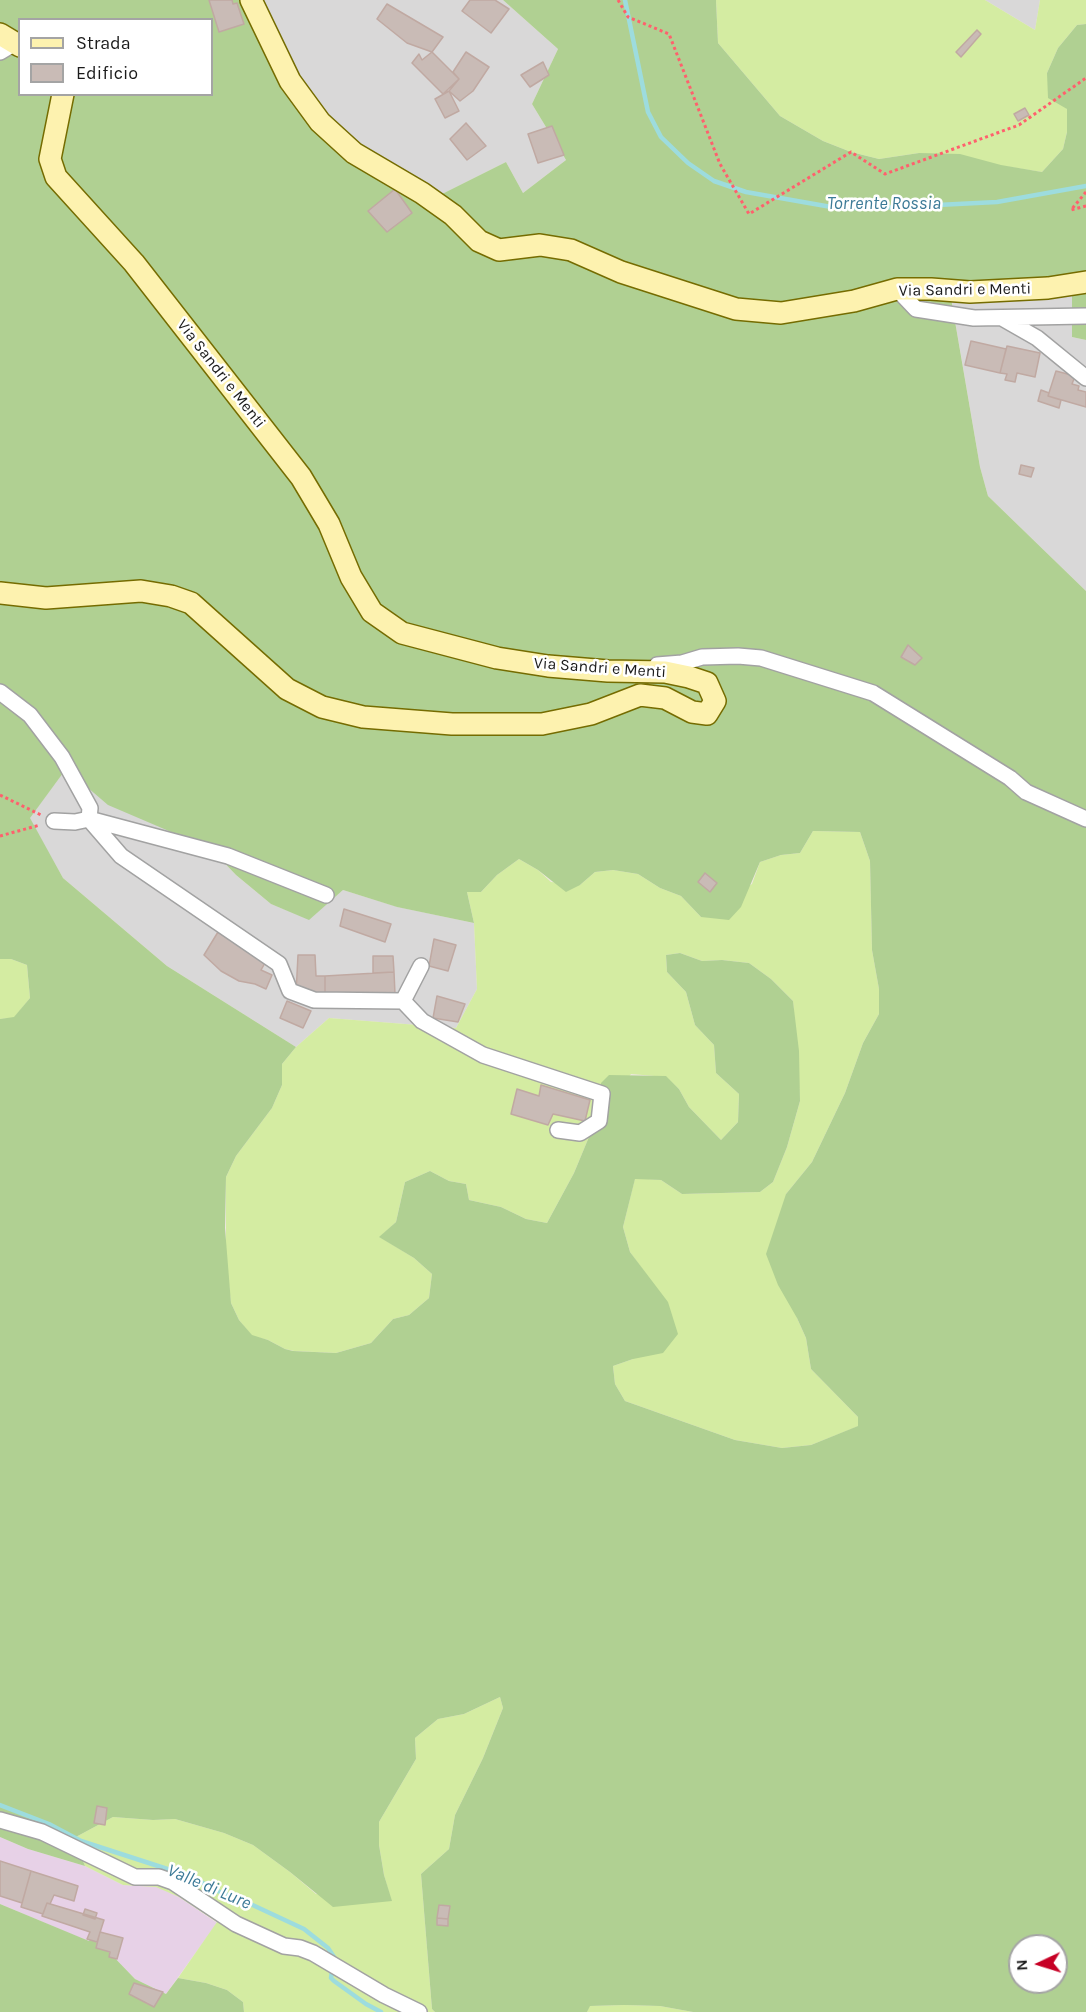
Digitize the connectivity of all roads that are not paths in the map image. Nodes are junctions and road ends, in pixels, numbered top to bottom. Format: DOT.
graph roads {
  1 [pos="251,0"];
  2 [pos="63,96"];
  3 [pos="1086,282"];
  4 [pos="897,289"];
  5 [pos="1086,316"];
  6 [pos="1002,318"];
  7 [pos="1086,378"];
  8 [pos="0,593"];
  9 [pos="644,671"];
  10 [pos="0,692"];
  11 [pos="89,819"];
  12 [pos="1086,819"];
  13 [pos="54,821"];
  14 [pos="326,895"];
  15 [pos="421,966"];
  16 [pos="403,1001"];
  17 [pos="558,1130"];
  18 [pos="0,1820"];
  19 [pos="419,2012"];
  1 -- 4 [label="main road, Via Sandri e Menti"];
  2 -- 9 [label="main road, Via Sandri e Menti"];
  3 -- 4 [label="main road, Via Sandri e Menti"];
  4 -- 6 [label="street"];
  5 -- 6 [label="street"];
  6 -- 7 [label="street"];
  8 -- 9 [label="main road, Via Sandri e Menti"];
  9 -- 12 [label="street"];
  10 -- 11 [label="street"];
  11 -- 13 [label="street"];
  11 -- 14 [label="street"];
  11 -- 16 [label="street"];
  15 -- 16 [label="street"];
  16 -- 17 [label="street"];
  18 -- 19 [label="street"];
}
